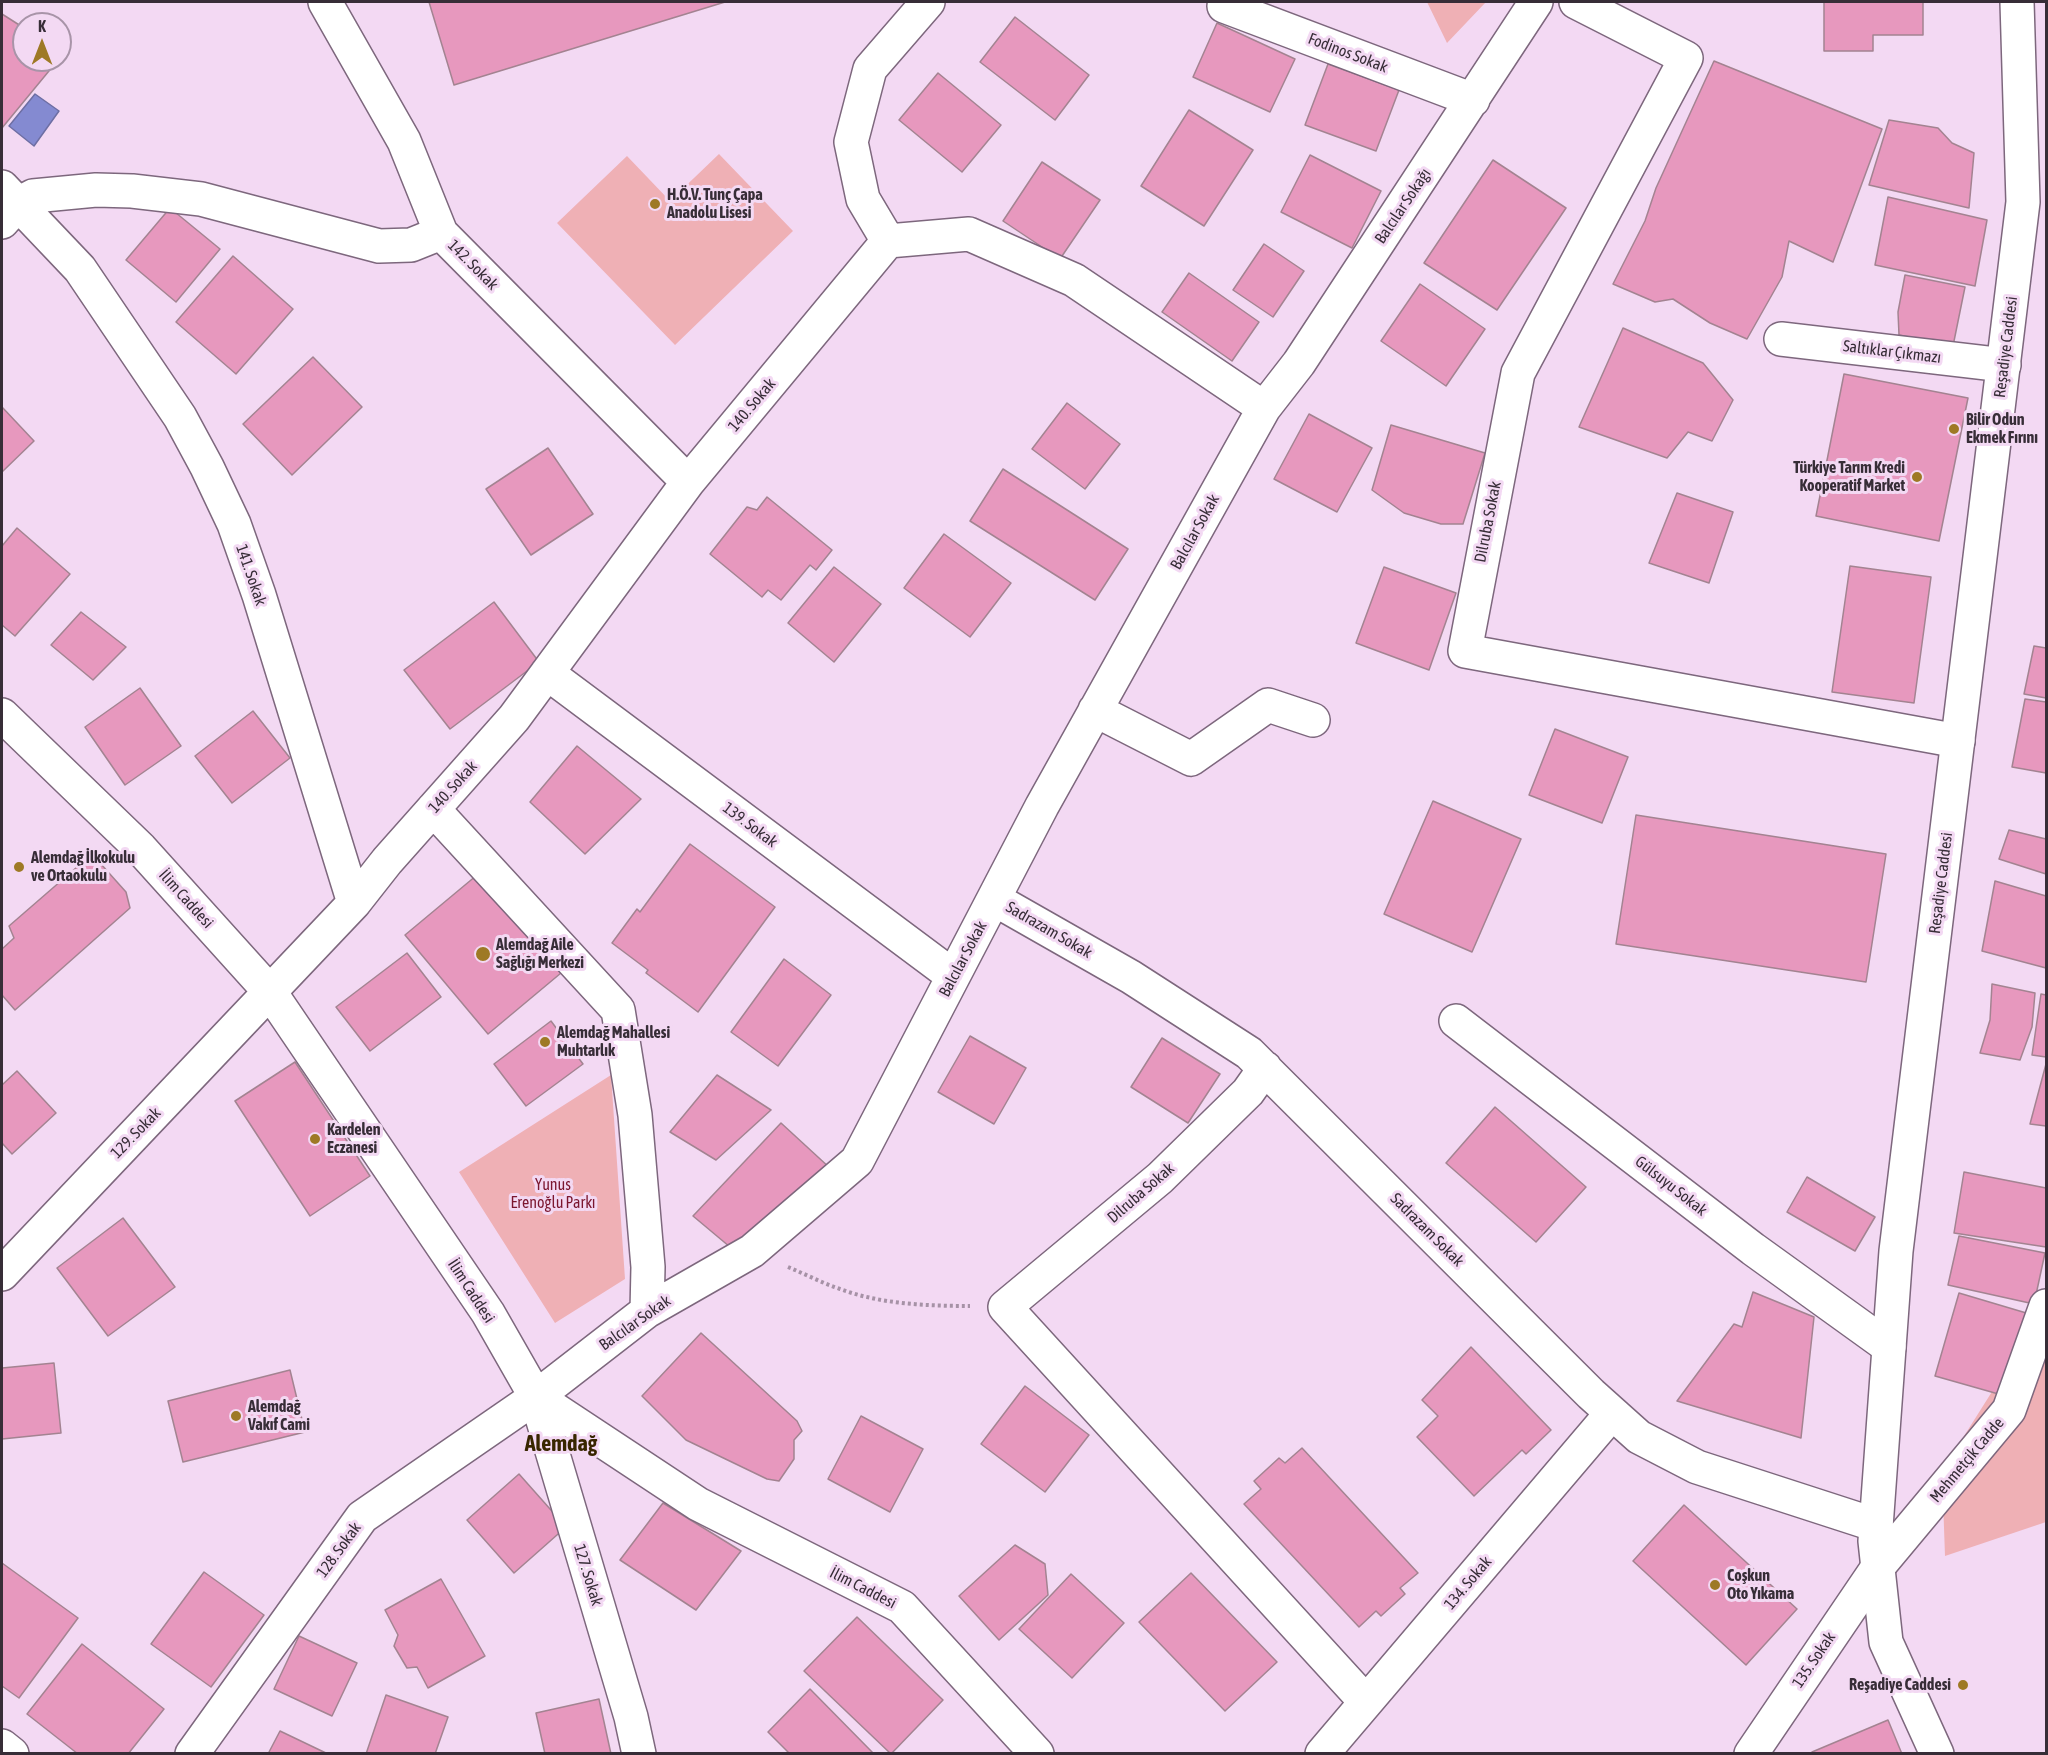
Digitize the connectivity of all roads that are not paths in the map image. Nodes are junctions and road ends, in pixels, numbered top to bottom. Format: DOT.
graph roads {
  1 [pos="325,2"];
  2 [pos="928,2"];
  3 [pos="1536,2"];
  4 [pos="1576,2"];
  5 [pos="2017,2"];
  6 [pos="1224,6"];
  7 [pos="1473,100"];
  8 [pos="7,204"];
  9 [pos="441,233"];
  10 [pos="888,241"];
  11 [pos="1781,339"];
  12 [pos="2004,364"];
  13 [pos="1264,408"];
  14 [pos="688,482"];
  15 [pos="547,673"];
  16 [pos="1095,710"];
  17 [pos="2,715"];
  18 [pos="1313,720"];
  19 [pos="1958,741"];
  20 [pos="433,809"];
  21 [pos="994,899"];
  22 [pos="354,903"];
  23 [pos="953,976"];
  24 [pos="270,992"];
  25 [pos="1456,1021"];
  26 [pos="1265,1068"];
  27 [pos="2,1274"];
  28 [pos="2046,1306"];
  29 [pos="647,1311"];
  30 [pos="1889,1347"];
  31 [pos="536,1397"];
  32 [pos="1612,1413"];
  33 [pos="1876,1525"];
  34 [pos="1878,1567"];
  35 [pos="1366,1702"];
  36 [pos="2,1746"];
  37 [pos="12,1754"];
  38 [pos="192,1754"];
  39 [pos="639,1754"];
  40 [pos="1037,1754"];
  41 [pos="1322,1754"];
  42 [pos="1751,1754"];
  43 [pos="1937,1754"];
  1 -- 9 [label="street, 142. Sokak"];
  2 -- 10 [label="street"];
  3 -- 7 [label="street, Balcılar Sokağı"];
  4 -- 19 [label="street, Dilruba Sokak"];
  5 -- 12 [label="street, Reşadiye Caddesi"];
  6 -- 7 [label="street, Fodinos Sokak"];
  7 -- 13 [label="street, Balcılar Sokağı"];
  8 -- 9 [label="street"];
  8 -- 22 [label="street, 141. Sokak"];
  9 -- 14 [label="street, 142. Sokak"];
  10 -- 13 [label="street"];
  10 -- 14 [label="street, 140. Sokak"];
  11 -- 12 [label="street, Saltıklar Çıkmazı"];
  12 -- 19 [label="street, Reşadiye Caddesi"];
  13 -- 16 [label="street, Balcılar Sokak"];
  14 -- 15 [label="street, 140. Sokak"];
  15 -- 20 [label="street, 140. Sokak"];
  15 -- 23 [label="street, 139. Sokak"];
  16 -- 18 [label="street"];
  16 -- 21 [label="street, Balcılar Sokak"];
  17 -- 24 [label="street, İlim Caddesi"];
  19 -- 30 [label="street, Reşadiye Caddesi"];
  20 -- 22 [label="street, 140. Sokak"];
  20 -- 29 [label="street"];
  21 -- 23 [label="street, Balcılar Sokak"];
  21 -- 26 [label="street, Sadrazam Sokak"];
  22 -- 24 [label="street"];
  23 -- 29 [label="street, Balcılar Sokak"];
  24 -- 27 [label="street, 129. Sokak"];
  24 -- 31 [label="street, İlim Caddesi"];
  25 -- 30 [label="street, Gülsuyu Sokak"];
  26 -- 32 [label="street, Sadrazam Sokak"];
  26 -- 35 [label="street, Dilruba Sokak"];
  28 -- 34 [label="street, Mehmetçik Cadde"];
  29 -- 31 [label="street, Balcılar Sokak"];
  30 -- 33 [label="street, Reşadiye Caddesi"];
  31 -- 38 [label="street, 128. Sokak"];
  31 -- 39 [label="street, 127. Sokak"];
  31 -- 40 [label="street, İlim Caddesi"];
  32 -- 33 [label="street, Sadrazam Sokak"];
  32 -- 35 [label="street, 134. Sokak"];
  33 -- 34 [label="street, Reşadiye Caddesi"];
  34 -- 42 [label="street, 135. Sokak"];
  34 -- 43 [label="street, Reşadiye Caddesi"];
  35 -- 41 [label="street, 134. Sokak"];
  36 -- 37 [label="street"];
}
